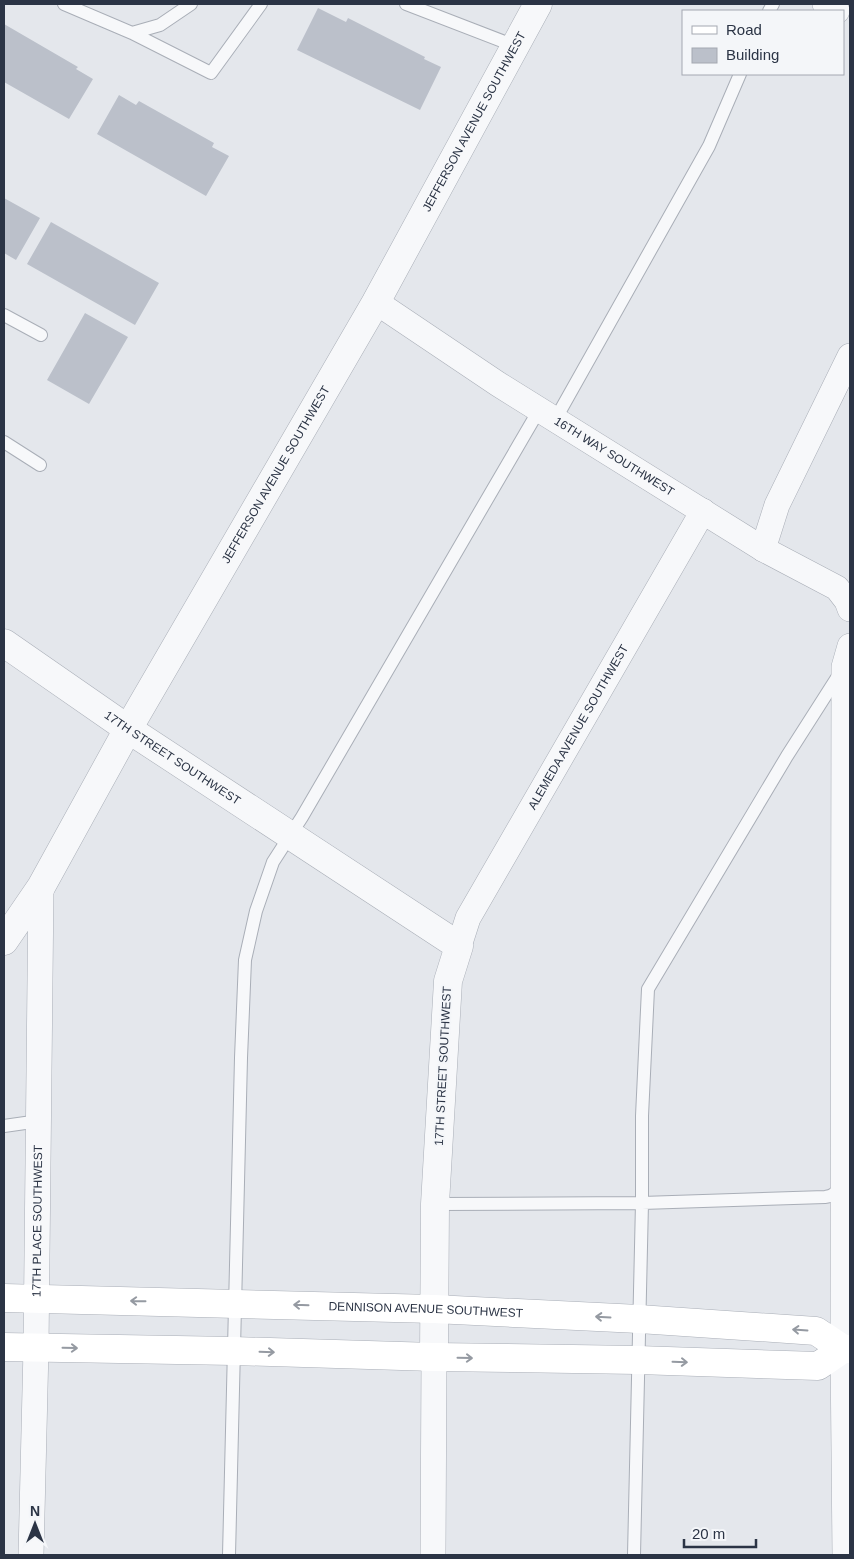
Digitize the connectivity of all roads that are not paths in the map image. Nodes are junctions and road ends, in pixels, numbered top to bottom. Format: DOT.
graph roads {
  1 [pos="64,4"];
  2 [pos="191,4"];
  3 [pos="261,4"];
  4 [pos="406,4"];
  5 [pos="538,4"];
  6 [pos="132,33"];
  7 [pos="515,46"];
  8 [pos="740,75"];
  9 [pos="376,302"];
  10 [pos="4,315"];
  11 [pos="41,335"];
  12 [pos="850,356"];
  13 [pos="547,415"];
  14 [pos="4,442"];
  15 [pos="40,465"];
  16 [pos="702,511"];
  17 [pos="763,550"];
  18 [pos="850,609"];
  19 [pos="4,643"];
  20 [pos="848,658"];
  21 [pos="128,729"];
  22 [pos="289,836"];
  23 [pos="41,887"];
  24 [pos="4,941"];
  25 [pos="459,946"];
  26 [pos="847,960"];
  27 [pos="39,1121"];
  28 [pos="4,1126"];
  29 [pos="848,1171"];
  30 [pos="642,1203"];
  31 [pos="436,1204"];
  32 [pos="4,1298"];
  33 [pos="37,1299"];
  34 [pos="236,1304"];
  35 [pos="434,1309"];
  36 [pos="639,1319"];
  37 [pos="4,1347"];
  38 [pos="36,1348"];
  39 [pos="847,1349"];
  40 [pos="234,1351"];
  41 [pos="434,1357"];
  42 [pos="638,1360"];
  43 [pos="30,1555"];
  44 [pos="229,1555"];
  45 [pos="433,1555"];
  46 [pos="634,1555"];
  47 [pos="846,1555"];
  1 -- 6 [label="lane"];
  2 -- 6 [label="lane"];
  3 -- 6 [label="lane"];
  4 -- 7 [label="lane"];
  5 -- 7 [label="street, JEFFERSON AVENUE SOUTHWEST"];
  7 -- 9 [label="street, JEFFERSON AVENUE SOUTHWEST"];
  8 -- 13 [label="lane"];
  9 -- 13 [label="street, 16TH WAY SOUTHWEST"];
  9 -- 21 [label="street, JEFFERSON AVENUE SOUTHWEST"];
  10 -- 11 [label="lane"];
  12 -- 17 [label="street"];
  13 -- 16 [label="street, 16TH WAY SOUTHWEST"];
  13 -- 22 [label="lane"];
  14 -- 15 [label="lane"];
  16 -- 17 [label="street, 16TH WAY SOUTHWEST"];
  16 -- 25 [label="street, ALEMEDA AVENUE SOUTHWEST"];
  17 -- 18 [label="street, 16TH WAY SOUTHWEST"];
  19 -- 21 [label="street, 17TH STREET SOUTHWEST"];
  20 -- 26 [label="street"];
  20 -- 30 [label="lane"];
  21 -- 22 [label="street, 17TH STREET SOUTHWEST"];
  21 -- 23 [label="street, JEFFERSON AVENUE SOUTHWEST"];
  22 -- 25 [label="street, 17TH STREET SOUTHWEST"];
  22 -- 34 [label="lane"];
  23 -- 24 [label="street, JEFFERSON AVENUE SOUTHWEST"];
  23 -- 27 [label="street, 17TH PLACE SOUTHWEST"];
  25 -- 31 [label="street, 17TH STREET SOUTHWEST"];
  26 -- 29 [label="street"];
  27 -- 28 [label="lane"];
  27 -- 33 [label="street, 17TH PLACE SOUTHWEST"];
  29 -- 30 [label="lane"];
  29 -- 39 [label="street"];
  30 -- 31 [label="lane"];
  30 -- 36 [label="lane"];
  31 -- 35 [label="street, 17TH STREET SOUTHWEST"];
  32 -- 33 [label="main road, DENNISON AVENUE SOUTHWEST"];
  34 -- 33 [label="main road, DENNISON AVENUE SOUTHWEST, one-way"];
  33 -- 38 [label="street, 17TH PLACE SOUTHWEST"];
  35 -- 34 [label="main road, DENNISON AVENUE SOUTHWEST, one-way"];
  34 -- 40 [label="lane"];
  36 -- 35 [label="main road, DENNISON AVENUE SOUTHWEST, one-way"];
  35 -- 41 [label="street, 17TH STREET SOUTHWEST"];
  39 -- 36 [label="main road, DENNISON AVENUE SOUTHWEST, one-way"];
  36 -- 42 [label="lane"];
  37 -- 38 [label="main road"];
  38 -- 40 [label="main road, one-way"];
  38 -- 43 [label="street, 17TH PLACE SOUTHWEST"];
  42 -- 39 [label="main road, one-way"];
  39 -- 47 [label="street"];
  40 -- 41 [label="main road, one-way"];
  40 -- 44 [label="lane"];
  41 -- 42 [label="main road, one-way"];
  41 -- 45 [label="street, 17TH STREET SOUTHWEST"];
  42 -- 46 [label="lane"];
}
